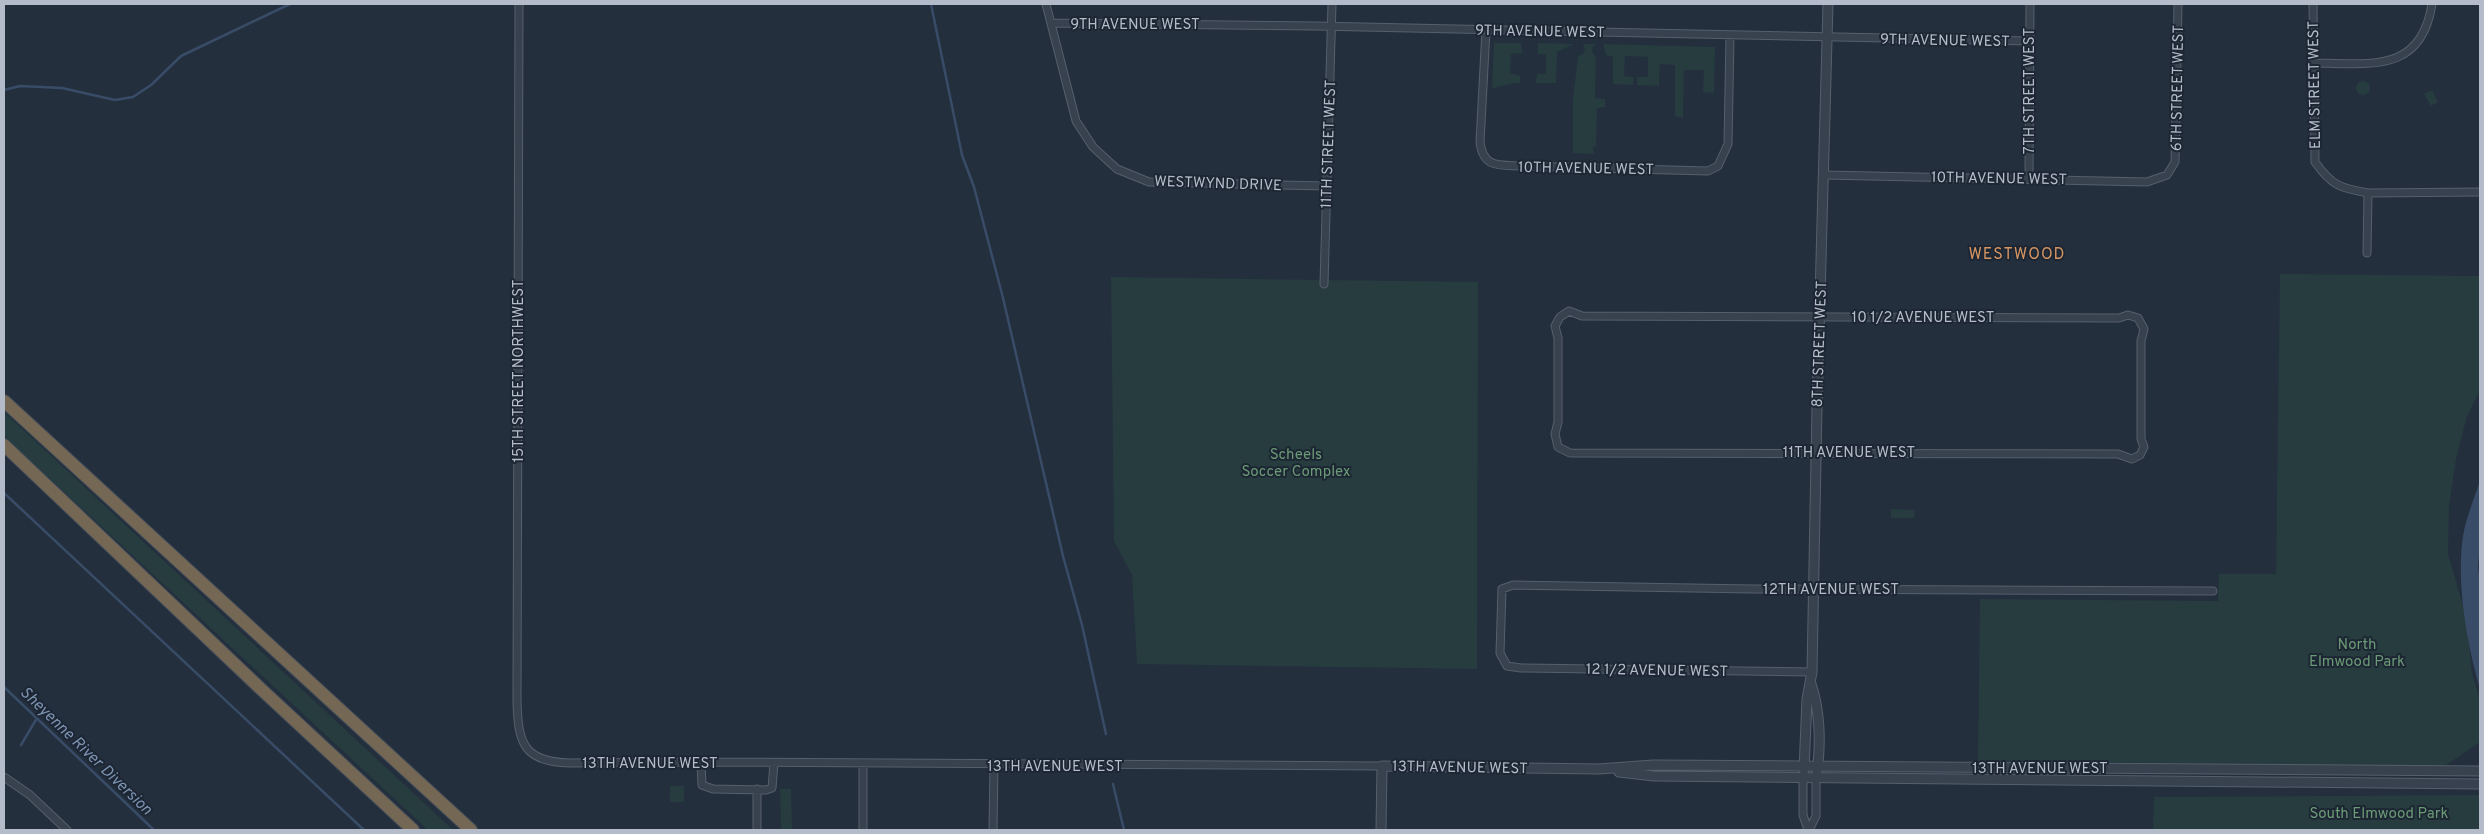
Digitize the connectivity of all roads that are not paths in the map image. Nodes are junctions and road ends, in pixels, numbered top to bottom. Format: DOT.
graph roads {
  1 [pos="519,4"];
  2 [pos="1046,4"];
  3 [pos="1332,4"];
  4 [pos="1828,4"];
  5 [pos="2030,4"];
  6 [pos="2178,4"];
  7 [pos="2313,4"];
  8 [pos="2432,4"];
  9 [pos="1051,23"];
  10 [pos="1331,26"];
  11 [pos="1486,30"];
  12 [pos="1730,36"];
  13 [pos="1827,38"];
  14 [pos="2029,41"];
  15 [pos="2313,63"];
  16 [pos="2170,170"];
  17 [pos="1824,174"];
  18 [pos="2029,177"];
  19 [pos="1326,186"];
  20 [pos="2480,192"];
  21 [pos="2368,193"];
  22 [pos="2367,253"];
  23 [pos="1324,284"];
  24 [pos="1820,316"];
  25 [pos="4,401"];
  26 [pos="4,445"];
  27 [pos="1558,447"];
  28 [pos="1816,452"];
  29 [pos="2140,455"];
  30 [pos="1814,589"];
  31 [pos="2213,591"];
  32 [pos="1505,661"];
  33 [pos="1812,672"];
  34 [pos="1811,684"];
  35 [pos="520,738"];
  36 [pos="701,762"];
  37 [pos="774,764"];
  38 [pos="863,764"];
  39 [pos="994,765"];
  40 [pos="1382,766"];
  41 [pos="1804,766"];
  42 [pos="1818,766"];
  43 [pos="1599,769"];
  44 [pos="2480,771"];
  45 [pos="4,777"];
  46 [pos="1803,777"];
  47 [pos="1816,777"];
  48 [pos="2480,784"];
  49 [pos="757,789"];
  50 [pos="67,830"];
  51 [pos="413,830"];
  52 [pos="471,830"];
  53 [pos="757,830"];
  54 [pos="862,830"];
  55 [pos="993,830"];
  56 [pos="1381,830"];
  57 [pos="1809,830"];
  1 -- 35 [label="street, 15TH STREET NORTHWEST"];
  2 -- 9 [label="street, WESTWYND DRIVE"];
  3 -- 10 [label="street, 11TH STREET WEST"];
  4 -- 13 [label="street, 8TH STREET WEST"];
  5 -- 14 [label="street, 7TH STREET WEST"];
  6 -- 16 [label="street, 6TH STREET WEST"];
  7 -- 15 [label="street, ELM STREET WEST"];
  8 -- 15 [label="street"];
  9 -- 10 [label="street, 9TH AVENUE WEST"];
  9 -- 19 [label="street, WESTWYND DRIVE"];
  10 -- 11 [label="street, 9TH AVENUE WEST"];
  10 -- 19 [label="street, 11TH STREET WEST"];
  11 -- 12 [label="street, 9TH AVENUE WEST"];
  11 -- 12 [label="street, 10TH AVENUE WEST"];
  12 -- 13 [label="street, 9TH AVENUE WEST"];
  13 -- 14 [label="street, 9TH AVENUE WEST"];
  13 -- 17 [label="street, 8TH STREET WEST"];
  14 -- 18 [label="street, 7TH STREET WEST"];
  15 -- 21 [label="street, ELM STREET WEST"];
  16 -- 18 [label="street, 10TH AVENUE WEST"];
  17 -- 18 [label="street, 10TH AVENUE WEST"];
  17 -- 24 [label="street, 8TH STREET WEST"];
  19 -- 23 [label="street, 11TH STREET WEST"];
  20 -- 21 [label="street"];
  21 -- 22 [label="street"];
  24 -- 27 [label="street, 10 1/2 AVENUE WEST"];
  24 -- 28 [label="street, 8TH STREET WEST"];
  24 -- 29 [label="street, 10 1/2 AVENUE WEST"];
  25 -- 52 [label="highway"];
  26 -- 51 [label="highway"];
  27 -- 28 [label="street, 11TH AVENUE WEST"];
  28 -- 29 [label="street, 11TH AVENUE WEST"];
  28 -- 30 [label="street, 8TH STREET WEST"];
  30 -- 31 [label="street, 12TH AVENUE WEST"];
  30 -- 32 [label="street, 12TH AVENUE WEST"];
  30 -- 33 [label="street, 8TH STREET WEST"];
  32 -- 33 [label="street, 12 1/2 AVENUE WEST"];
  33 -- 34 [label="street, 8TH STREET WEST"];
  34 -- 41 [label="street, 8TH STREET WEST"];
  34 -- 42 [label="street, 8TH STREET WEST"];
  35 -- 36 [label="street, 13TH AVENUE WEST"];
  36 -- 37 [label="street, 13TH AVENUE WEST"];
  36 -- 49 [label="street"];
  37 -- 38 [label="street, 13TH AVENUE WEST"];
  37 -- 49 [label="street"];
  38 -- 39 [label="street, 13TH AVENUE WEST"];
  38 -- 54 [label="street"];
  39 -- 40 [label="street, 13TH AVENUE WEST"];
  39 -- 55 [label="street"];
  40 -- 43 [label="street, 13TH AVENUE WEST"];
  40 -- 56 [label="street"];
  41 -- 42 [label="street, 13TH AVENUE WEST"];
  41 -- 43 [label="street, 13TH AVENUE WEST"];
  41 -- 46 [label="street, 8TH STREET WEST"];
  42 -- 44 [label="street, 13TH AVENUE WEST"];
  42 -- 47 [label="street, 8TH STREET WEST"];
  43 -- 46 [label="street, 13TH AVENUE WEST"];
  45 -- 50 [label="street"];
  46 -- 47 [label="street, 13TH AVENUE WEST"];
  46 -- 57 [label="street, 8TH STREET WEST"];
  47 -- 48 [label="street, 13TH AVENUE WEST"];
  47 -- 57 [label="street, 8TH STREET WEST"];
  49 -- 53 [label="street"];
}
